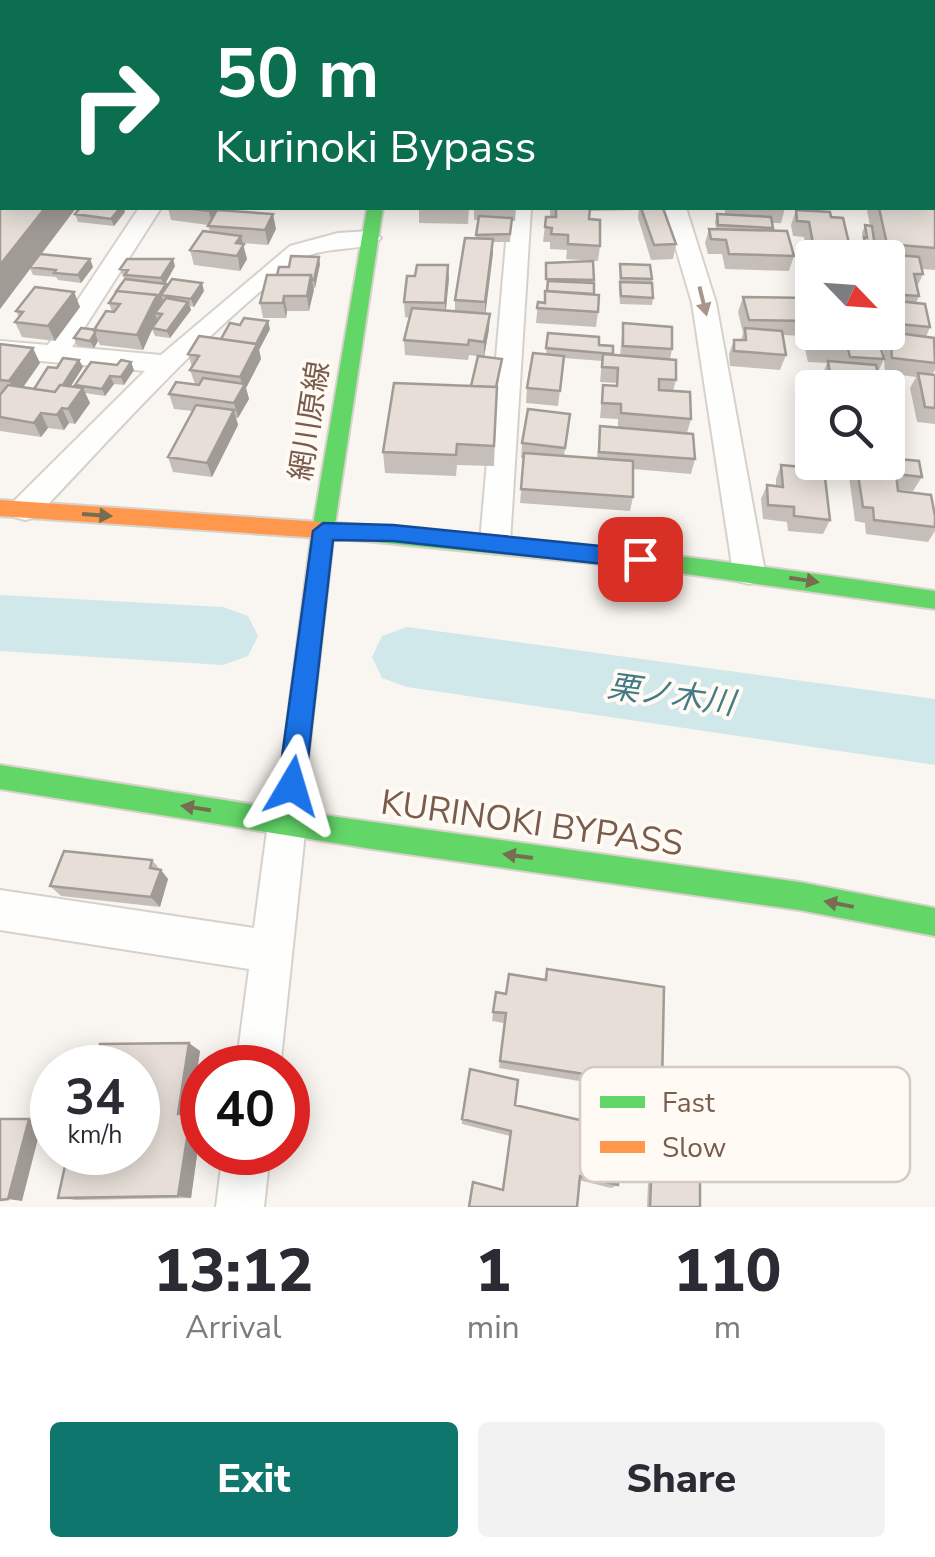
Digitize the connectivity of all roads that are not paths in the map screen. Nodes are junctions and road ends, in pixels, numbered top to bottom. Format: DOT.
graph roads {
  1 [pos="149,210"];
  2 [pos="375,210"];
  3 [pos="520,210"];
  4 [pos="675,210"];
  5 [pos="370,238"];
  6 [pos="0,349"];
  7 [pos="55,354"];
  8 [pos="167,364"];
  9 [pos="13,509"];
  10 [pos="323,531"];
  11 [pos="495,542"];
  12 [pos="749,572"];
  13 [pos="935,600"];
  14 [pos="0,776"];
  15 [pos="287,823"];
  16 [pos="0,910"];
  17 [pos="935,922"];
  18 [pos="273,952"];
  19 [pos="261,1045"];
  20 [pos="244,1175"];
  21 [pos="240,1207"];
  1 -- 7 [label="street"];
  2 -- 5 [label="main road, 網川原線"];
  3 -- 11 [label="street"];
  4 -- 12 [label="street, one-way"];
  5 -- 8 [label="street"];
  5 -- 10 [label="main road, 網川原線"];
  6 -- 7 [label="street"];
  7 -- 8 [label="street"];
  8 -- 9 [label="street"];
  9 -- 10 [label="main road, one-way"];
  10 -- 11 [label="main road"];
  10 -- 15 [label="main road, 網川原線"];
  11 -- 12 [label="main road"];
  12 -- 13 [label="main road, one-way"];
  15 -- 14 [label="main road, KURINOKI BYPASS, one-way"];
  17 -- 15 [label="main road, KURINOKI BYPASS, one-way"];
  15 -- 18 [label="street"];
  16 -- 18 [label="street"];
  18 -- 19 [label="street"];
  20 -- 21 [label="street"];
}
